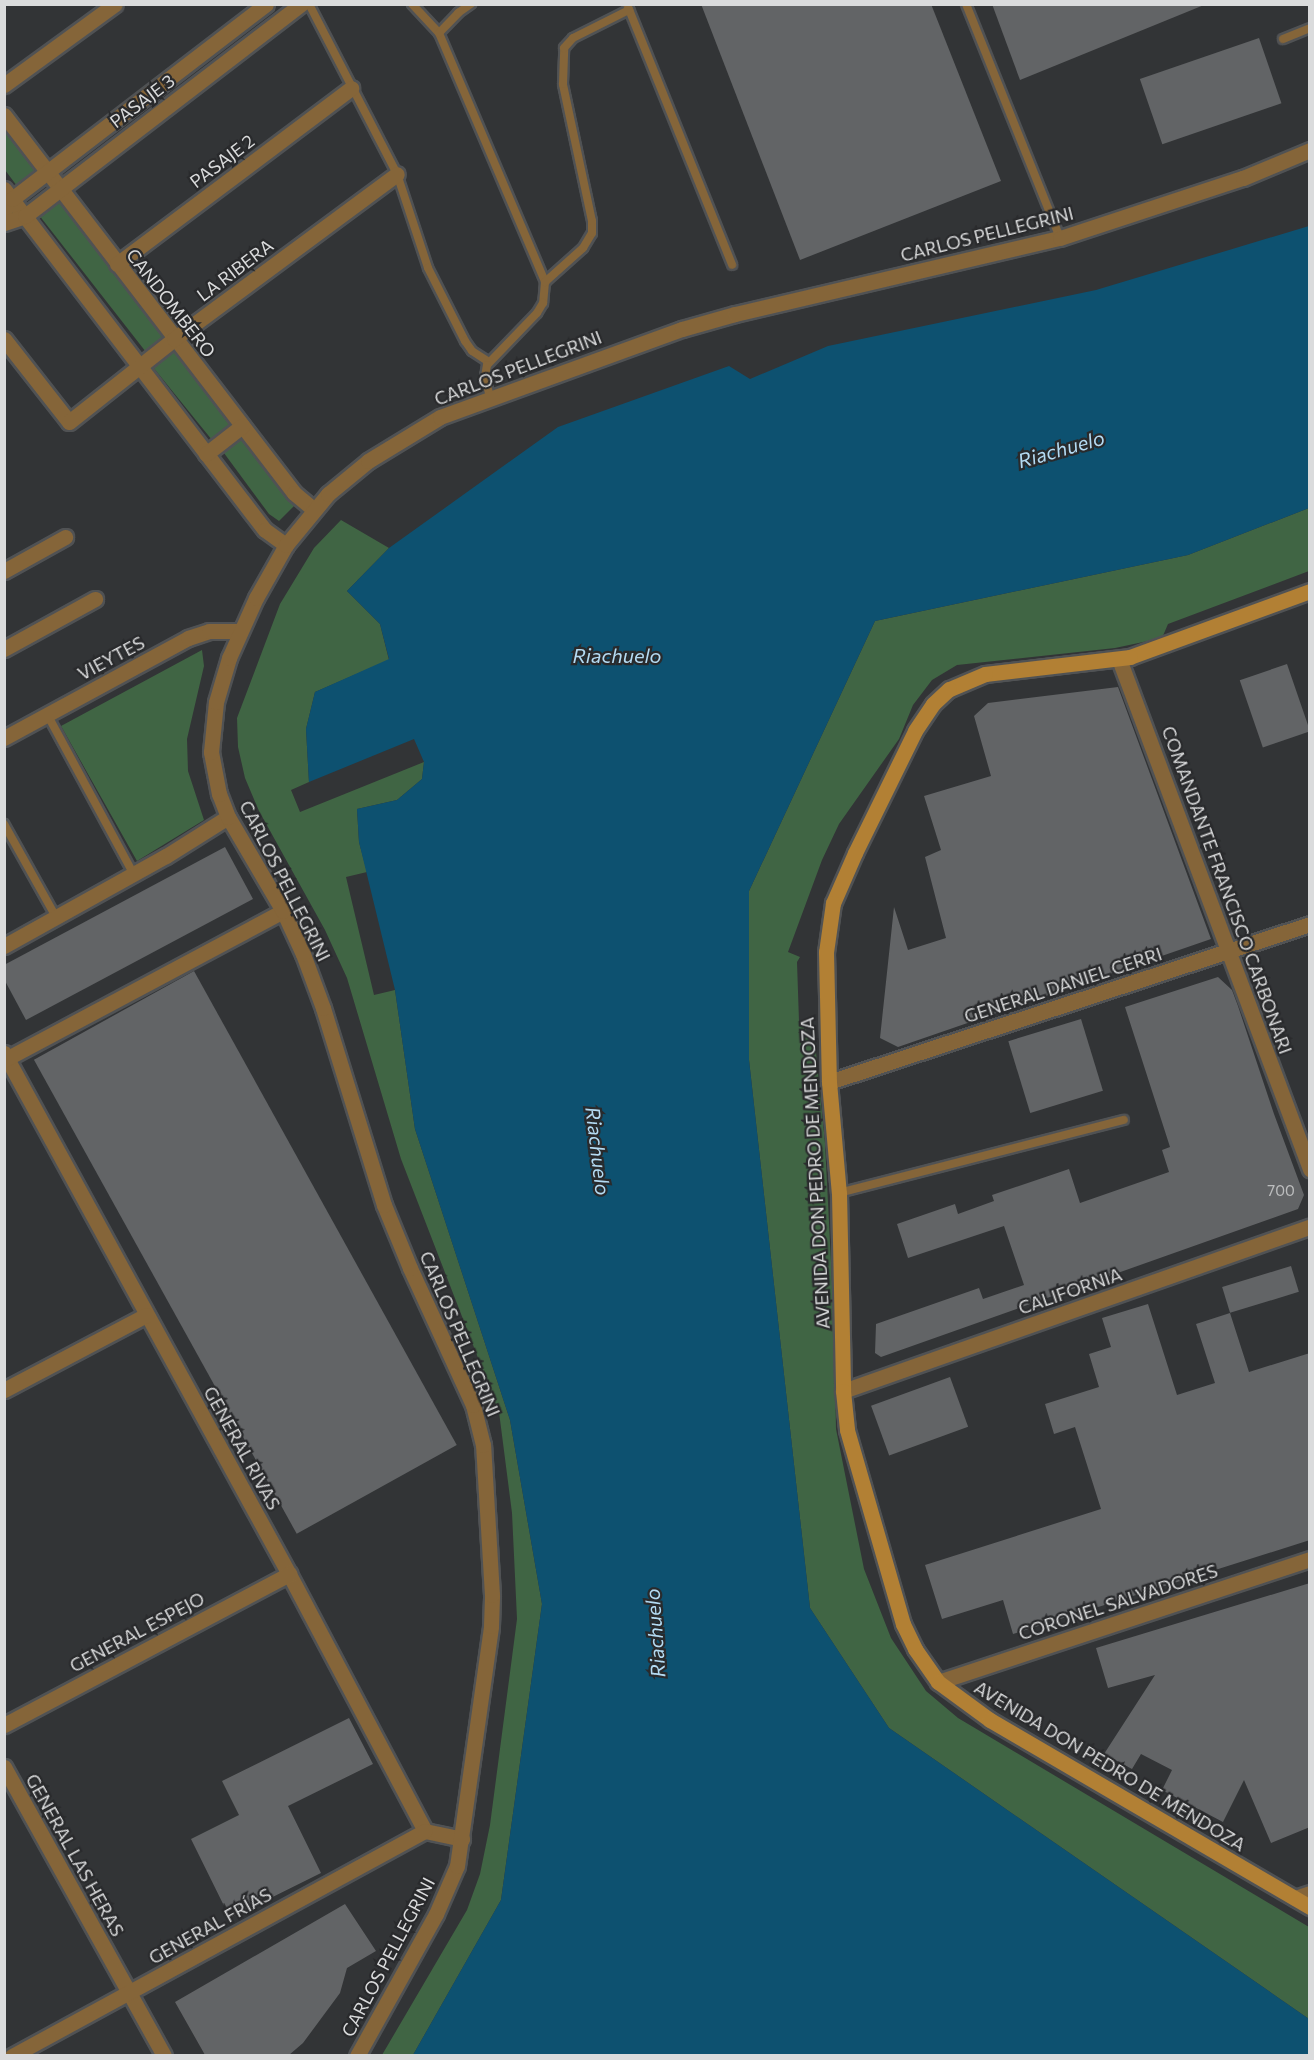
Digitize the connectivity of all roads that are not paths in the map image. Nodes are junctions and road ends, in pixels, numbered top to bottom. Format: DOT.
graph roads {
  1 [pos="115,4"];
  2 [pos="266,4"];
  3 [pos="301,4"];
  4 [pos="309,4"];
  5 [pos="412,4"];
  6 [pos="471,4"];
  7 [pos="966,4"];
  8 [pos="628,7"];
  9 [pos="1310,28"];
  10 [pos="439,33"];
  11 [pos="1283,39"];
  12 [pos="4,85"];
  13 [pos="351,88"];
  14 [pos="4,115"];
  15 [pos="1310,150"];
  16 [pos="48,172"];
  17 [pos="398,174"];
  18 [pos="60,188"];
  19 [pos="7,200"];
  20 [pos="25,216"];
  21 [pos="4,224"];
  22 [pos="1060,237"];
  23 [pos="117,264"];
  24 [pos="732,265"];
  25 [pos="545,282"];
  26 [pos="4,339"];
  27 [pos="174,339"];
  28 [pos="489,362"];
  29 [pos="141,366"];
  30 [pos="490,398"];
  31 [pos="242,426"];
  32 [pos="206,454"];
  33 [pos="313,509"];
  34 [pos="65,537"];
  35 [pos="286,545"];
  36 [pos="4,571"];
  37 [pos="1310,591"];
  38 [pos="95,599"];
  39 [pos="240,631"];
  40 [pos="4,649"];
  41 [pos="1119,659"];
  42 [pos="47,714"];
  43 [pos="4,738"];
  44 [pos="228,817"];
  45 [pos="4,824"];
  46 [pos="133,873"];
  47 [pos="283,911"];
  48 [pos="56,917"];
  49 [pos="1310,924"];
  50 [pos="4,946"];
  51 [pos="1229,951"];
  52 [pos="5,1058"];
  53 [pos="829,1082"];
  54 [pos="1124,1120"];
  55 [pos="1310,1169"];
  56 [pos="839,1193"];
  57 [pos="1310,1227"];
  58 [pos="146,1315"];
  59 [pos="4,1390"];
  60 [pos="843,1391"];
  61 [pos="1310,1559"];
  62 [pos="289,1574"];
  63 [pos="938,1682"];
  64 [pos="4,1725"];
  65 [pos="4,1767"];
  66 [pos="425,1831"];
  67 [pos="462,1839"];
  68 [pos="1302,1896"];
  69 [pos="1310,1907"];
  70 [pos="128,1993"];
  71 [pos="12,2055"];
  72 [pos="164,2055"];
  73 [pos="357,2055"];
  1 -- 12 [label="street"];
  2 -- 16 [label="street, PASAJE 3"];
  3 -- 18 [label="street, PASAJE 3"];
  4 -- 13 [label="lane"];
  5 -- 10 [label="lane"];
  6 -- 10 [label="lane"];
  7 -- 22 [label="lane"];
  8 -- 24 [label="lane"];
  8 -- 25 [label="lane"];
  9 -- 11 [label="lane"];
  10 -- 25 [label="lane"];
  13 -- 17 [label="lane"];
  13 -- 23 [label="street, PASAJE 2"];
  14 -- 16 [label="street, CANDOMBERO"];
  15 -- 22 [label="street, CARLOS PELLEGRINI"];
  16 -- 18 [label="street, CANDOMBERO"];
  16 -- 19 [label="street, PASAJE 3"];
  17 -- 27 [label="street, LA RIBERA"];
  17 -- 28 [label="lane"];
  18 -- 20 [label="street, PASAJE 3"];
  18 -- 23 [label="street, CANDOMBERO"];
  19 -- 20 [label="street"];
  20 -- 21 [label="street, PASAJE 3"];
  20 -- 29 [label="street"];
  22 -- 30 [label="street, CARLOS PELLEGRINI"];
  23 -- 27 [label="street, CANDOMBERO"];
  25 -- 28 [label="lane"];
  26 -- 29 [label="street, LA RIBERA"];
  27 -- 29 [label="street, LA RIBERA"];
  27 -- 31 [label="street, CANDOMBERO"];
  28 -- 30 [label="lane"];
  29 -- 32 [label="street"];
  30 -- 33 [label="street, CARLOS PELLEGRINI"];
  31 -- 32 [label="street"];
  31 -- 33 [label="street, CANDOMBERO"];
  32 -- 35 [label="street"];
  33 -- 35 [label="street, CARLOS PELLEGRINI"];
  34 -- 36 [label="street"];
  35 -- 39 [label="street, CARLOS PELLEGRINI"];
  37 -- 41 [label="main road, AVENIDA DON PEDRO DE MENDOZA"];
  38 -- 40 [label="street"];
  39 -- 42 [label="street, VIEYTES"];
  39 -- 44 [label="street, CARLOS PELLEGRINI"];
  41 -- 51 [label="street, COMANDANTE FRANCISCO CARBONARI"];
  41 -- 53 [label="main road, AVENIDA DON PEDRO DE MENDOZA"];
  42 -- 43 [label="street, VIEYTES"];
  42 -- 46 [label="lane"];
  44 -- 46 [label="street"];
  44 -- 47 [label="street, CARLOS PELLEGRINI"];
  45 -- 48 [label="lane"];
  46 -- 48 [label="street"];
  47 -- 52 [label="street"];
  47 -- 67 [label="street, CARLOS PELLEGRINI"];
  48 -- 50 [label="street"];
  49 -- 51 [label="street, GENERAL DANIEL CERRI"];
  51 -- 53 [label="street, GENERAL DANIEL CERRI"];
  51 -- 55 [label="street, COMANDANTE FRANCISCO CARBONARI"];
  52 -- 58 [label="street, GENERAL RIVAS"];
  53 -- 56 [label="main road, AVENIDA DON PEDRO DE MENDOZA"];
  54 -- 56 [label="lane"];
  56 -- 60 [label="main road, AVENIDA DON PEDRO DE MENDOZA"];
  57 -- 60 [label="street, CALIFORNIA"];
  58 -- 59 [label="street"];
  58 -- 62 [label="street, GENERAL RIVAS"];
  60 -- 63 [label="main road, AVENIDA DON PEDRO DE MENDOZA"];
  61 -- 63 [label="street, CORONEL SALVADORES"];
  62 -- 64 [label="street, GENERAL ESPEJO"];
  62 -- 66 [label="street, GENERAL RIVAS"];
  63 -- 68 [label="main road, AVENIDA DON PEDRO DE MENDOZA"];
  65 -- 70 [label="street, GENERAL LAS HERAS"];
  66 -- 67 [label="street"];
  66 -- 70 [label="street, GENERAL FRÍAS"];
  67 -- 73 [label="street, CARLOS PELLEGRINI"];
  68 -- 69 [label="main road, AVENIDA DON PEDRO DE MENDOZA"];
  70 -- 71 [label="street, GENERAL FRÍAS"];
  70 -- 72 [label="street, GENERAL LAS HERAS"];
}
